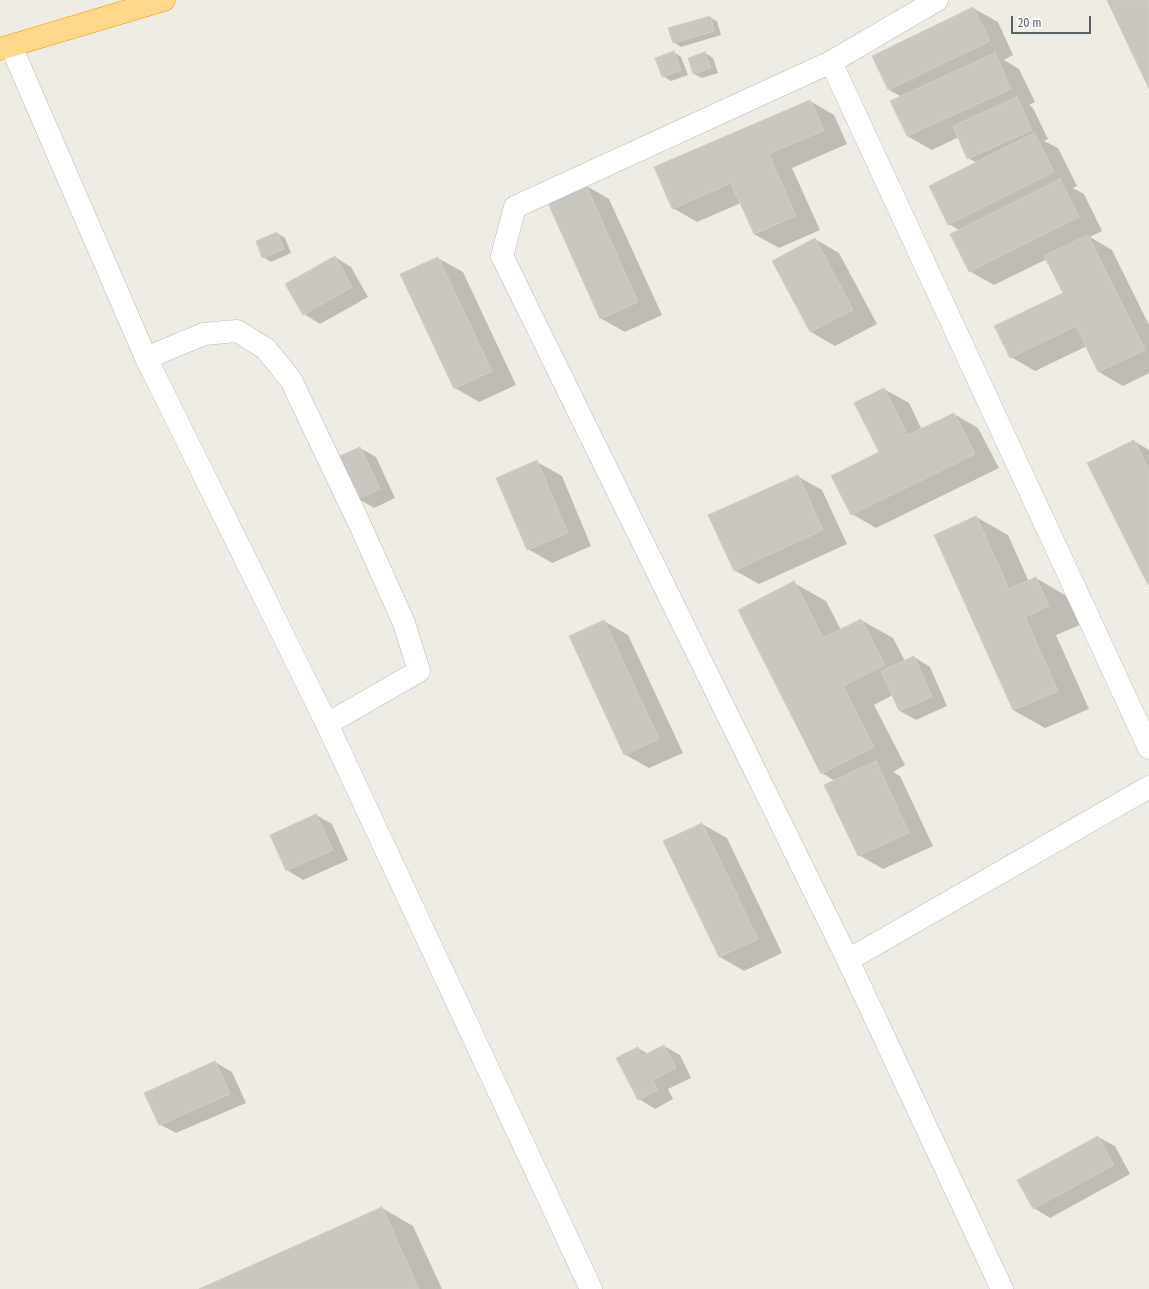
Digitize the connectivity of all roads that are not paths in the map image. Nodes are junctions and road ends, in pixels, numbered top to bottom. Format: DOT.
graph roads {
  1 [pos="164,0"];
  2 [pos="937,0"];
  3 [pos="6,48"];
  4 [pos="831,62"];
  5 [pos="146,358"];
  6 [pos="327,724"];
  7 [pos="1149,748"];
  8 [pos="1149,787"];
  9 [pos="848,960"];
  10 [pos="591,1289"];
  11 [pos="1002,1289"];
  1 -- 3 [label="highway"];
  2 -- 4 [label="street"];
  3 -- 5 [label="street"];
  4 -- 7 [label="street"];
  4 -- 9 [label="street"];
  5 -- 6 [label="street"];
  5 -- 6 [label="street"];
  6 -- 10 [label="street"];
  8 -- 9 [label="street"];
  9 -- 11 [label="street"];
}
